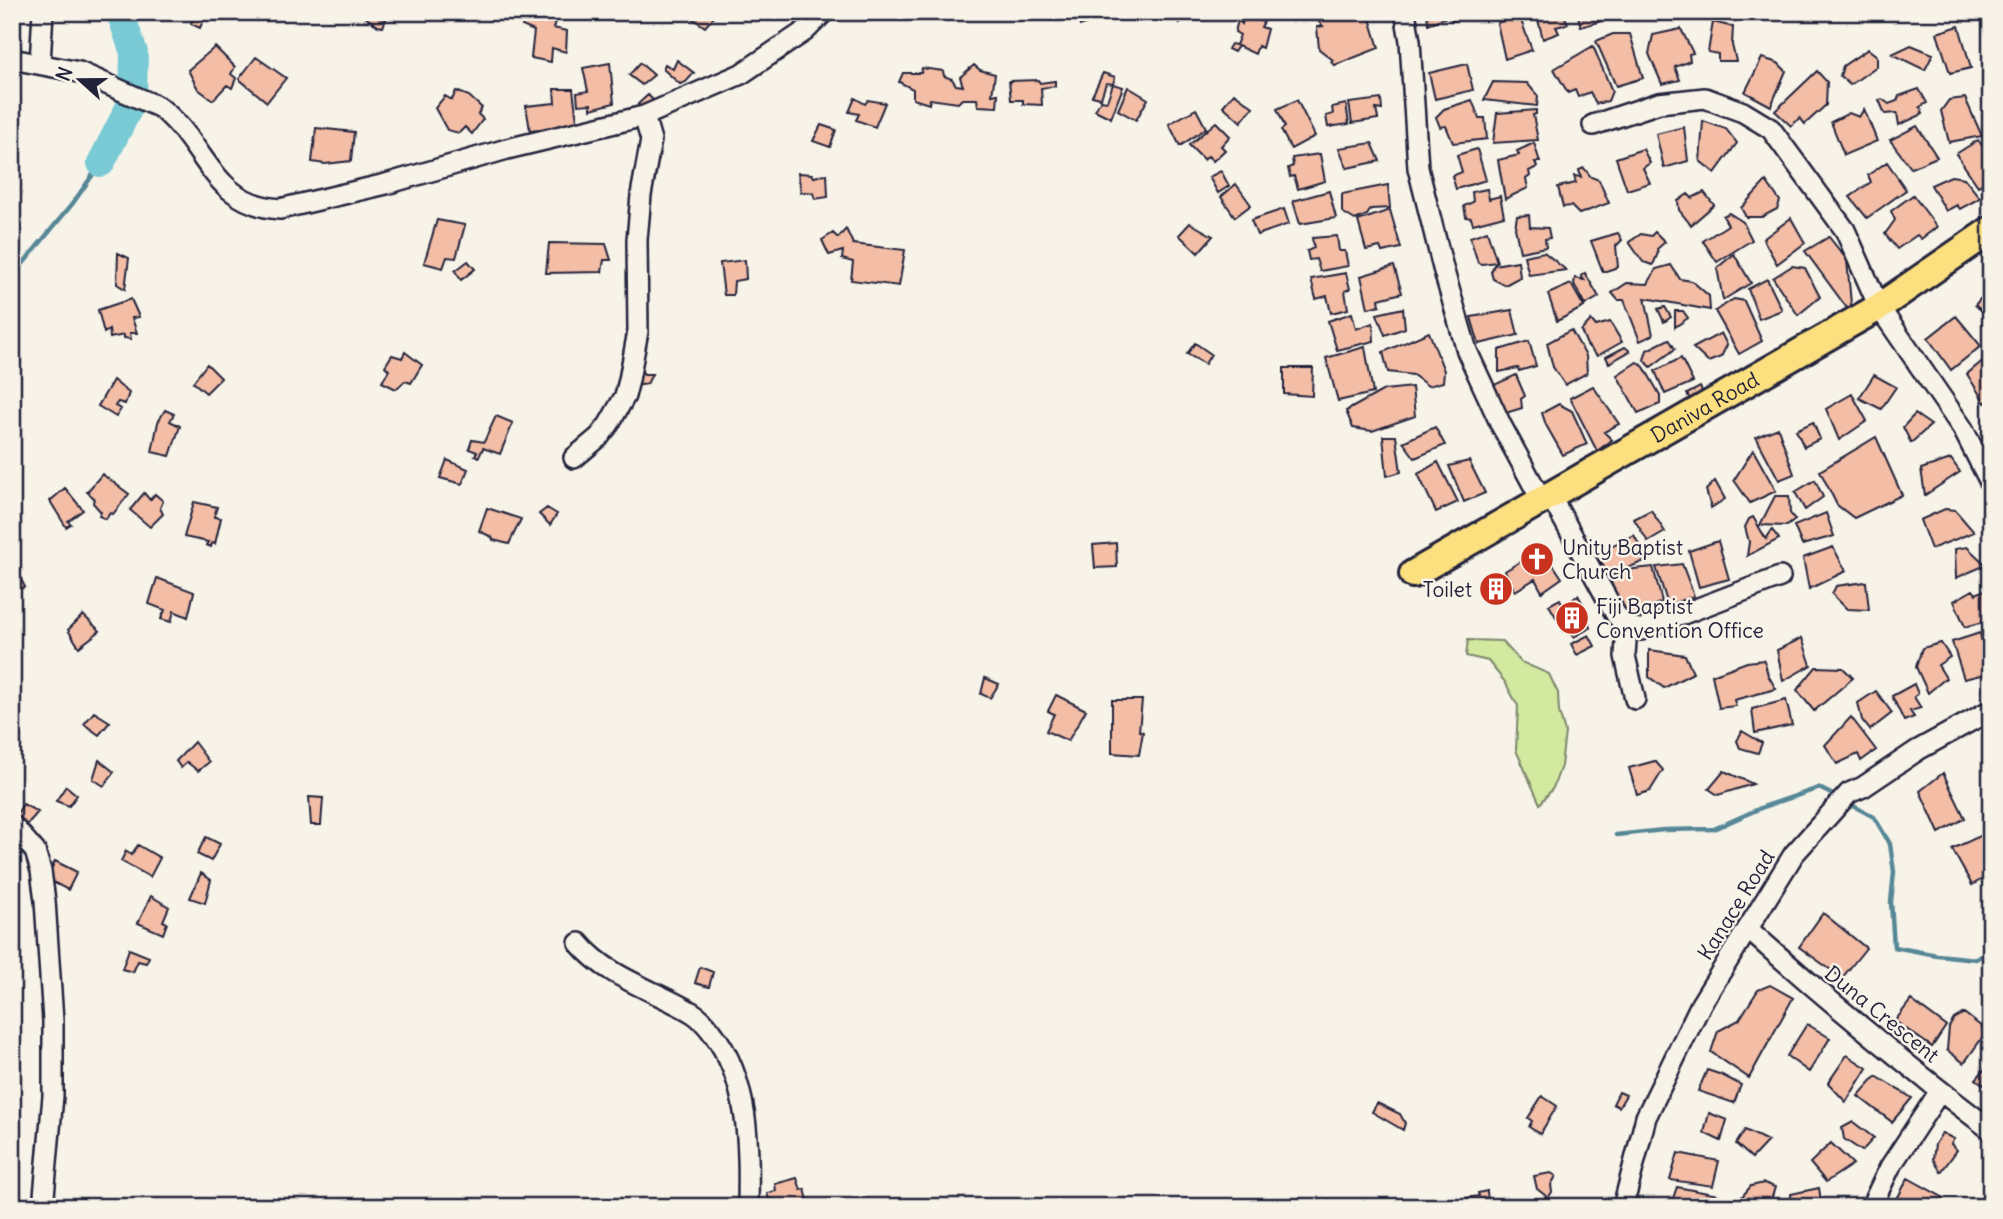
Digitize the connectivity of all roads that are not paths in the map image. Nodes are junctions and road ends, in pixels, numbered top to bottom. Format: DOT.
graph roads {
  1 [pos="43,12"];
  2 [pos="824,12"];
  3 [pos="1405,12"];
  4 [pos="12,59"];
  5 [pos="40,63"];
  6 [pos="644,116"];
  7 [pos="1593,125"];
  8 [pos="1991,230"];
  9 [pos="1879,307"];
  10 [pos="574,458"];
  11 [pos="1991,484"];
  12 [pos="1546,498"];
  13 [pos="1413,574"];
  14 [pos="1780,577"];
  15 [pos="1627,626"];
  16 [pos="1635,699"];
  17 [pos="1991,710"];
  18 [pos="12,825"];
  19 [pos="1748,929"];
  20 [pos="579,943"];
  21 [pos="1940,1091"];
  22 [pos="1991,1130"];
  23 [pos="43,1207"];
  24 [pos="748,1207"];
  25 [pos="1623,1207"];
  26 [pos="1871,1207"];
  1 -- 5 [label="street"];
  2 -- 6 [label="street"];
  3 -- 12 [label="street"];
  4 -- 5 [label="street"];
  5 -- 6 [label="street"];
  6 -- 10 [label="street"];
  7 -- 9 [label="street"];
  8 -- 9 [label="main road, Daniva Road"];
  9 -- 11 [label="street"];
  9 -- 12 [label="main road, Daniva Road"];
  12 -- 13 [label="main road, Daniva Road"];
  12 -- 15 [label="street"];
  14 -- 15 [label="street"];
  15 -- 16 [label="street"];
  17 -- 19 [label="street, Kanace Road"];
  18 -- 23 [label="street"];
  19 -- 21 [label="street, Duna Crescent"];
  19 -- 25 [label="street, Kanace Road"];
  20 -- 24 [label="street"];
  21 -- 22 [label="street, Duna Crescent"];
  21 -- 26 [label="street"];
}
